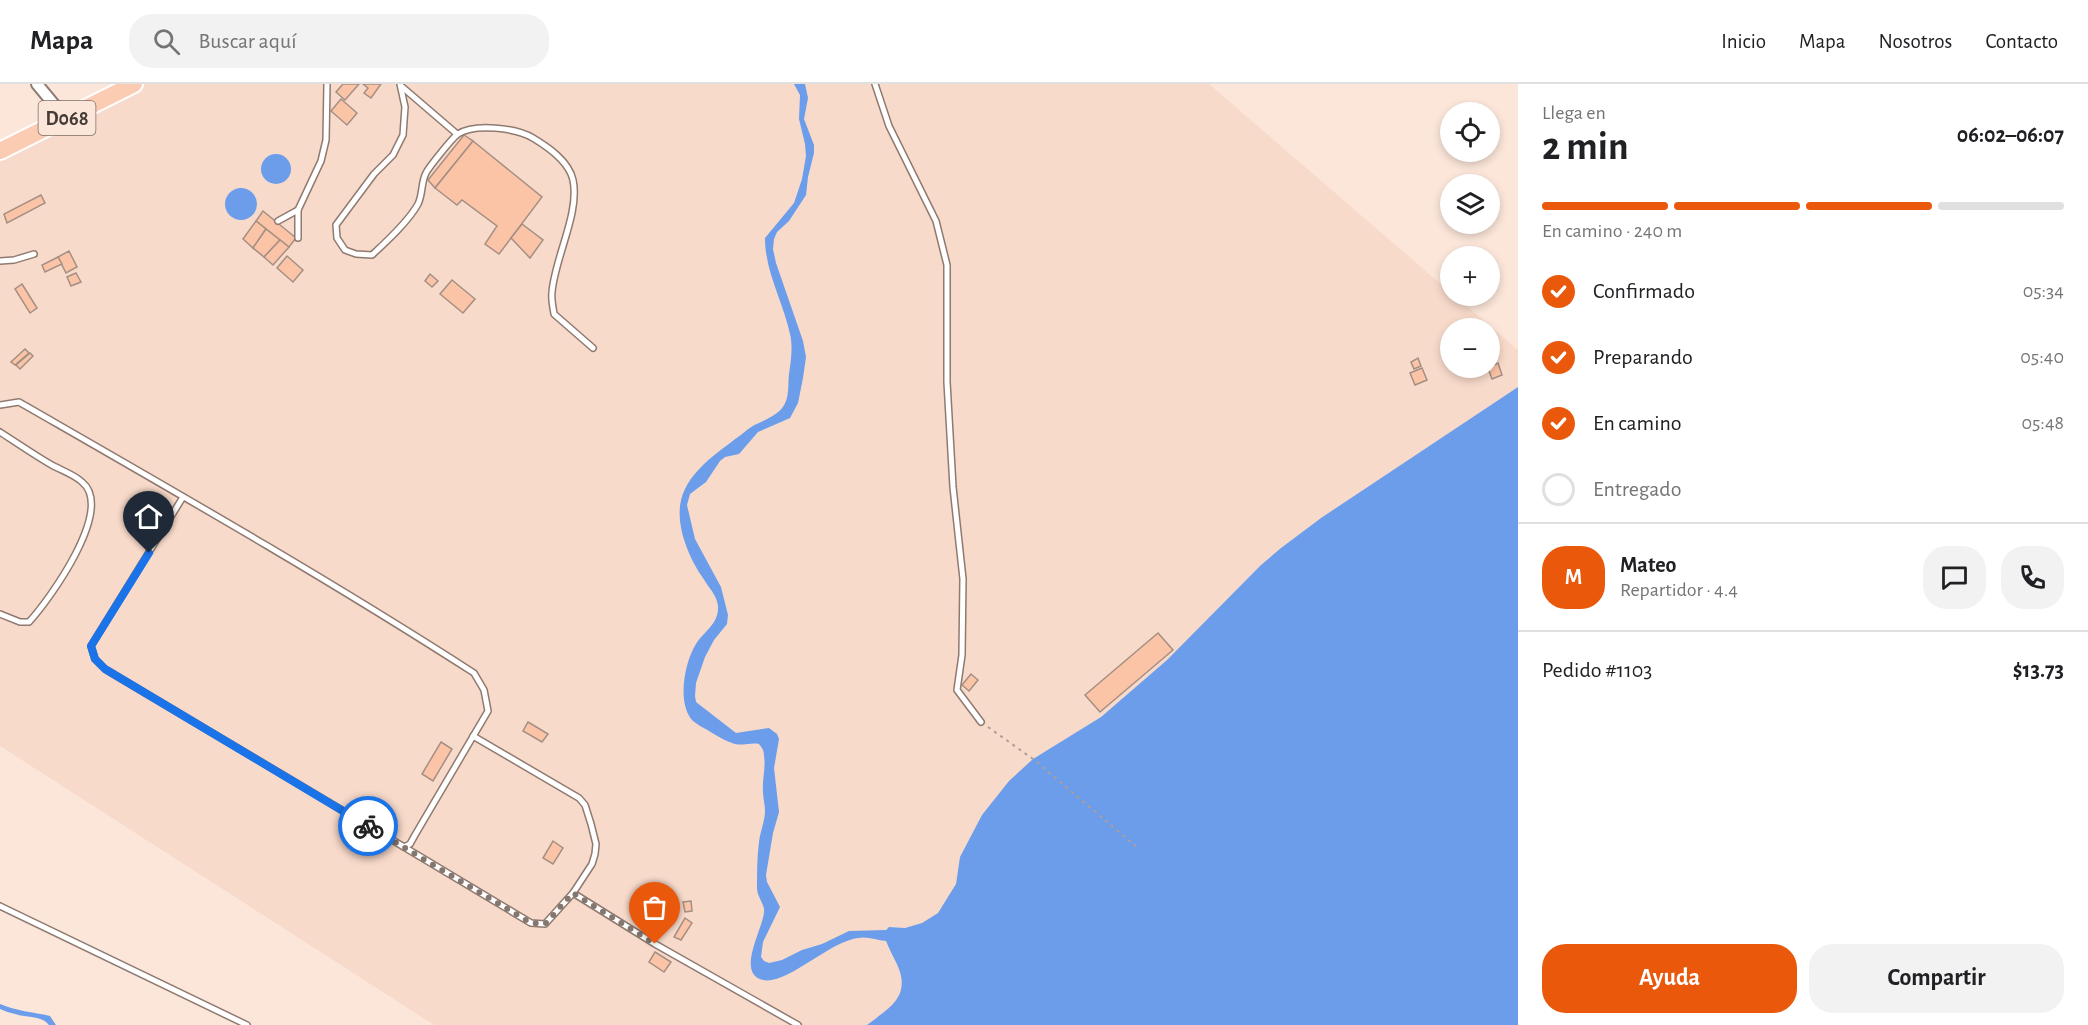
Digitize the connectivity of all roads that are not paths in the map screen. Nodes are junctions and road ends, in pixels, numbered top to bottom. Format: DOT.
graph roads {
  1 [pos="37,84"];
  2 [pos="134,84"];
  3 [pos="327,84"];
  4 [pos="875,84"];
  5 [pos="401,85"];
  6 [pos="66,119"];
  7 [pos="457,134"];
  8 [pos="0,151"];
  9 [pos="298,210"];
  10 [pos="278,221"];
  11 [pos="298,238"];
  12 [pos="34,254"];
  13 [pos="0,261"];
  14 [pos="593,348"];
  15 [pos="0,405"];
  16 [pos="0,432"];
  17 [pos="183,497"];
  18 [pos="0,614"];
  19 [pos="981,722"];
  20 [pos="473,736"];
  21 [pos="404,848"];
  22 [pos="573,893"];
  23 [pos="0,906"];
  24 [pos="247,1025"];
  25 [pos="798,1025"];
  1 -- 6 [label="street"];
  2 -- 6 [label="main road, D068"];
  3 -- 9 [label="lane"];
  4 -- 19 [label="lane"];
  5 -- 7 [label="lane"];
  5 -- 7 [label="lane"];
  6 -- 8 [label="main road, D068"];
  7 -- 14 [label="lane"];
  9 -- 10 [label="lane"];
  9 -- 11 [label="lane"];
  12 -- 13 [label="lane"];
  15 -- 17 [label="lane"];
  16 -- 18 [label="lane"];
  17 -- 20 [label="lane"];
  17 -- 21 [label="lane"];
  20 -- 21 [label="lane"];
  20 -- 22 [label="lane"];
  21 -- 22 [label="lane"];
  22 -- 25 [label="lane"];
  23 -- 24 [label="lane"];
}
